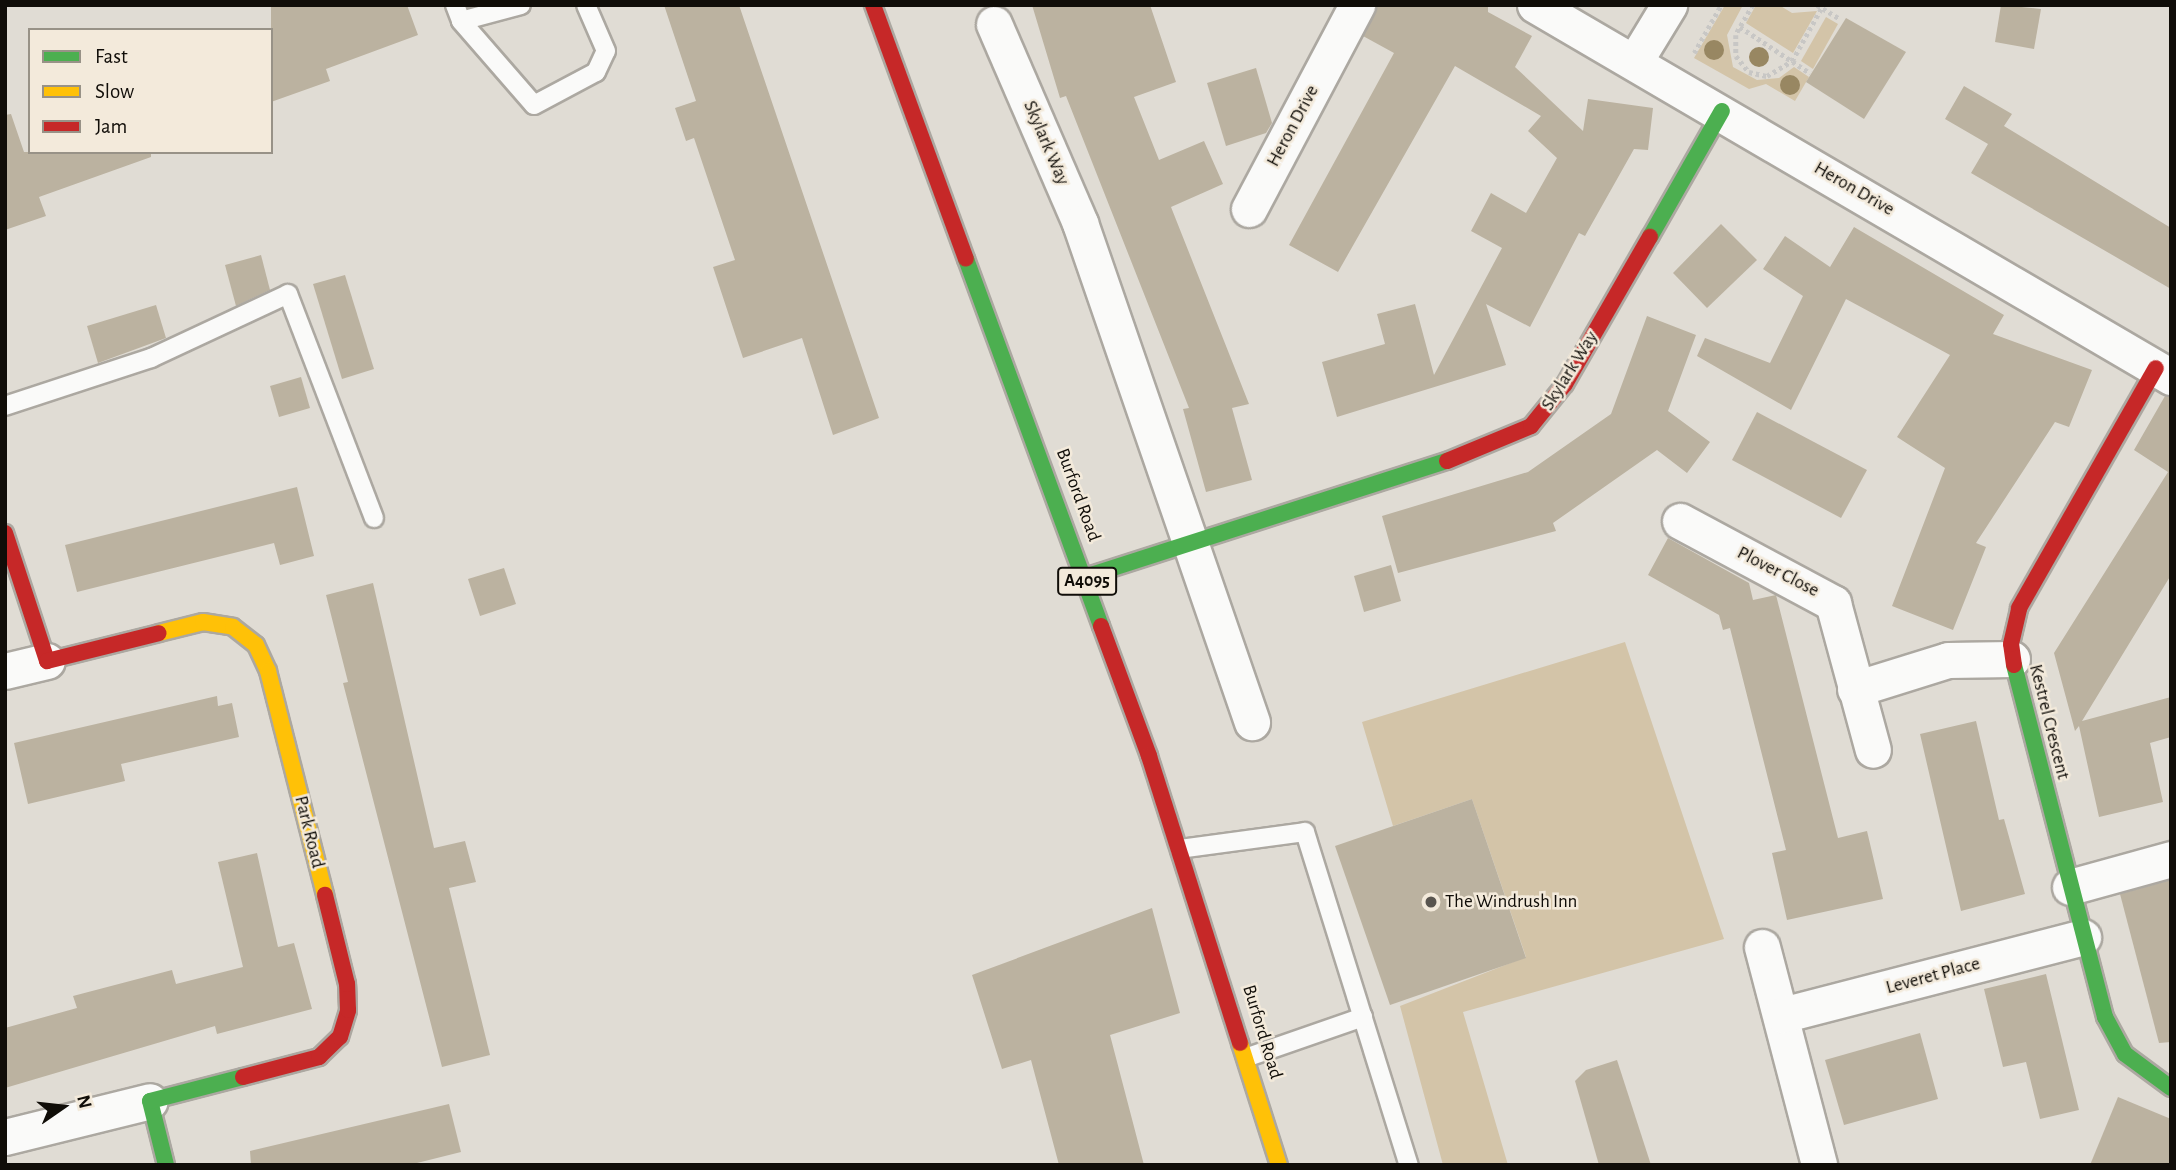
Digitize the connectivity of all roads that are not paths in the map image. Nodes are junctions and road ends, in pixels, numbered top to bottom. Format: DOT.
graph roads {
  1 [pos="521,5"];
  2 [pos="586,5"];
  3 [pos="873,5"];
  4 [pos="1357,5"];
  5 [pos="1535,5"];
  6 [pos="1669,5"];
  7 [pos="458,13"];
  8 [pos="994,24"];
  9 [pos="1635,61"];
  10 [pos="1721,111"];
  11 [pos="1249,209"];
  12 [pos="2163,372"];
  13 [pos="5,407"];
  14 [pos="374,518"];
  15 [pos="1680,521"];
  16 [pos="5,533"];
  17 [pos="1191,541"];
  18 [pos="1085,577"];
  19 [pos="2011,659"];
  20 [pos="47,661"];
  21 [pos="5,671"];
  22 [pos="1855,689"];
  23 [pos="1252,722"];
  24 [pos="1873,751"];
  25 [pos="1180,849"];
  26 [pos="2171,859"];
  27 [pos="2070,887"];
  28 [pos="2083,937"];
  29 [pos="1762,947"];
  30 [pos="1782,1015"];
  31 [pos="1363,1017"];
  32 [pos="1248,1057"];
  33 [pos="2171,1088"];
  34 [pos="150,1101"];
  35 [pos="5,1137"];
  36 [pos="166,1165"];
  37 [pos="1279,1165"];
  38 [pos="1409,1165"];
  39 [pos="1818,1165"];
  1 -- 7 [label="lane"];
  2 -- 7 [label="lane"];
  3 -- 18 [label="street, Burford Road / A4095"];
  4 -- 11 [label="street, Heron Drive"];
  5 -- 9 [label="street, Heron Drive"];
  6 -- 9 [label="street"];
  8 -- 17 [label="street, Skylark Way"];
  9 -- 10 [label="street, Heron Drive"];
  10 -- 12 [label="street, Heron Drive"];
  10 -- 17 [label="street, Skylark Way"];
  12 -- 19 [label="street, Kestrel Crescent"];
  13 -- 14 [label="lane"];
  15 -- 22 [label="street, Plover Close"];
  16 -- 20 [label="street"];
  17 -- 18 [label="street, Skylark Way"];
  17 -- 23 [label="street, Skylark Way"];
  18 -- 25 [label="street, Burford Road / A4095"];
  19 -- 22 [label="street"];
  19 -- 27 [label="street, Kestrel Crescent"];
  20 -- 21 [label="street, Park Road"];
  20 -- 34 [label="street, Park Road"];
  22 -- 24 [label="street, Plover Close"];
  25 -- 31 [label="lane"];
  25 -- 32 [label="street, Burford Road / A4095"];
  26 -- 27 [label="street"];
  27 -- 28 [label="street, Kestrel Crescent"];
  28 -- 30 [label="street, Leveret Place"];
  28 -- 33 [label="street, Kestrel Crescent"];
  29 -- 30 [label="street"];
  30 -- 39 [label="street"];
  31 -- 32 [label="lane"];
  31 -- 38 [label="lane"];
  32 -- 37 [label="street, Burford Road / A4095"];
  34 -- 35 [label="street, Park Road"];
  34 -- 36 [label="street"];
}
